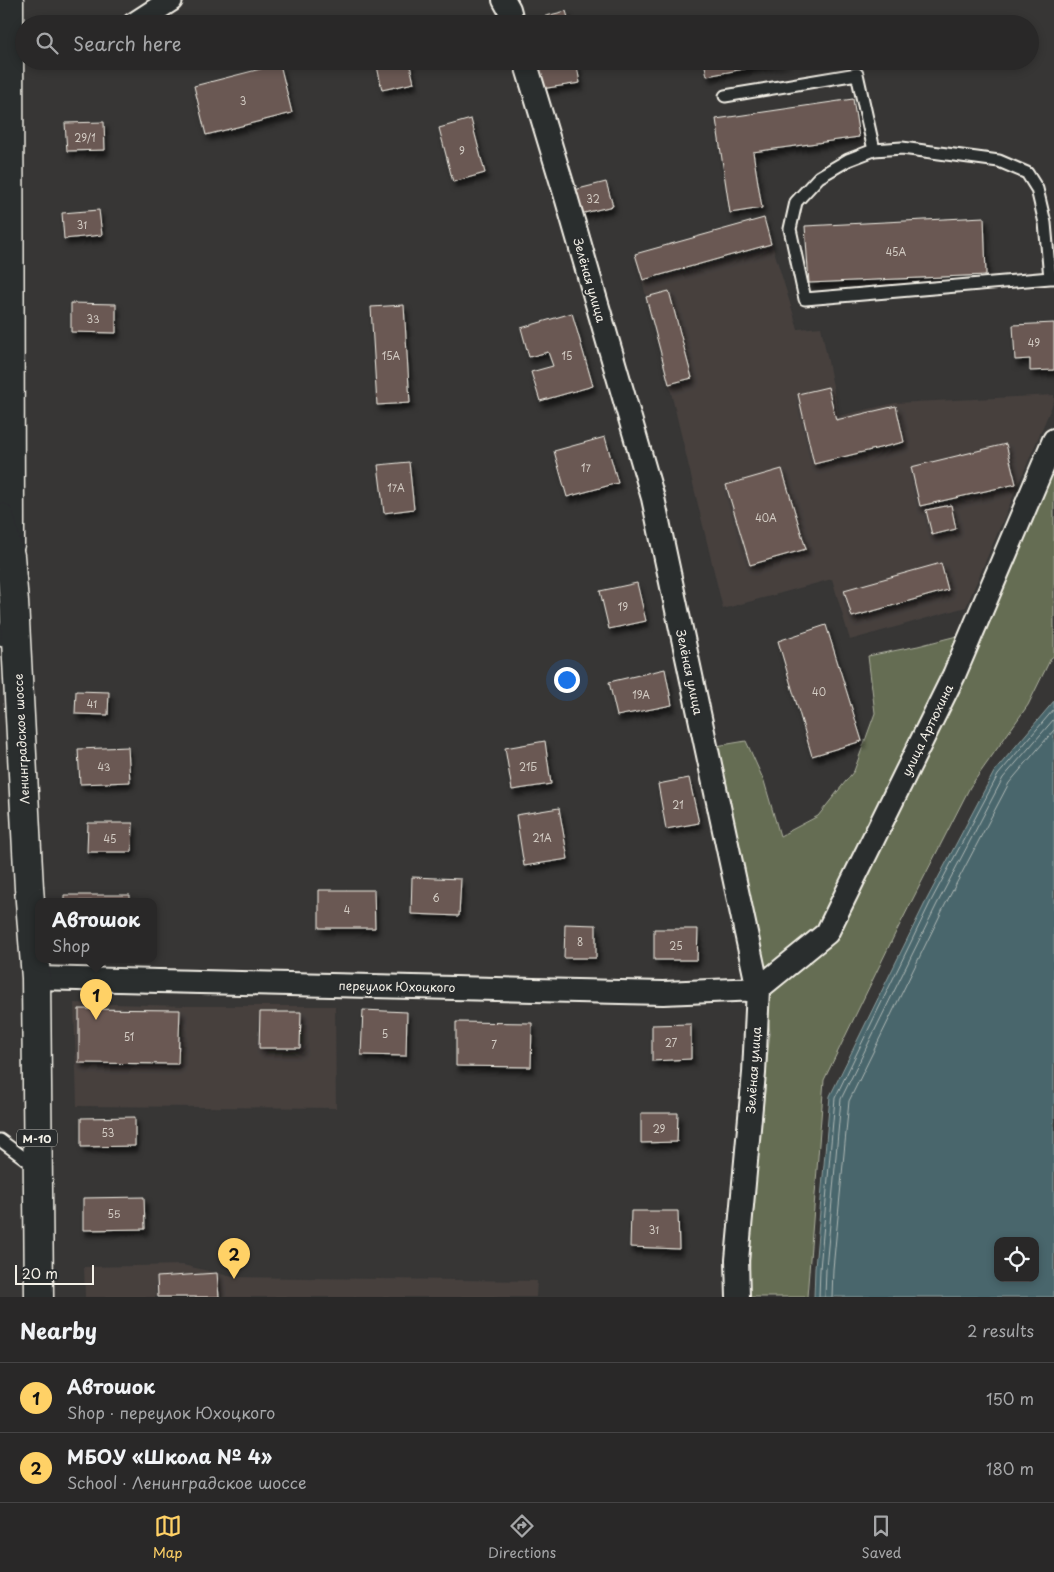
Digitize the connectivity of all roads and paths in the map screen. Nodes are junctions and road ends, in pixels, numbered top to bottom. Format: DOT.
graph roads {
  1 [pos="9,0"];
  2 [pos="171,0"];
  3 [pos="504,0"];
  4 [pos="148,15"];
  5 [pos="511,15"];
  6 [pos="15,41"];
  7 [pos="15,70"];
  8 [pos="528,70"];
  9 [pos="725,96"];
  10 [pos="874,150"];
  11 [pos="1052,278"];
  12 [pos="5,363"];
  13 [pos="1054,440"];
  14 [pos="0,517"];
  15 [pos="10,556"];
  16 [pos="14,602"];
  17 [pos="0,640"];
  18 [pos="36,978"];
  19 [pos="758,989"];
  20 [pos="0,1140"];
  21 [pos="38,1168"];
  22 [pos="39,1297"];
  23 [pos="738,1297"];
  1 -- 6 [label="main road, Ленинградское шоссе"];
  2 -- 4 [label="street"];
  3 -- 5 [label="street"];
  7 -- 12 [label="main road, Ленинградское шоссе"];
  8 -- 19 [label="street, Зелёная улица"];
  9 -- 10 [label="lane"];
  10 -- 11 [label="lane"];
  10 -- 11 [label="lane"];
  12 -- 15 [label="main road, Ленинградское шоссе"];
  13 -- 19 [label="street, улица Артюхина"];
  14 -- 15 [label="main road, М-10"];
  15 -- 16 [label="main road, Ленинградское шоссе / М-10"];
  16 -- 17 [label="lane"];
  16 -- 18 [label="main road, Ленинградское шоссе / М-10"];
  18 -- 19 [label="street, переулок Юхоцкого"];
  18 -- 21 [label="main road, Ленинградское шоссе / М-10"];
  19 -- 23 [label="street, Зелёная улица"];
  20 -- 21 [label="lane"];
  21 -- 22 [label="main road, Ленинградское шоссе / М-10"];
}
